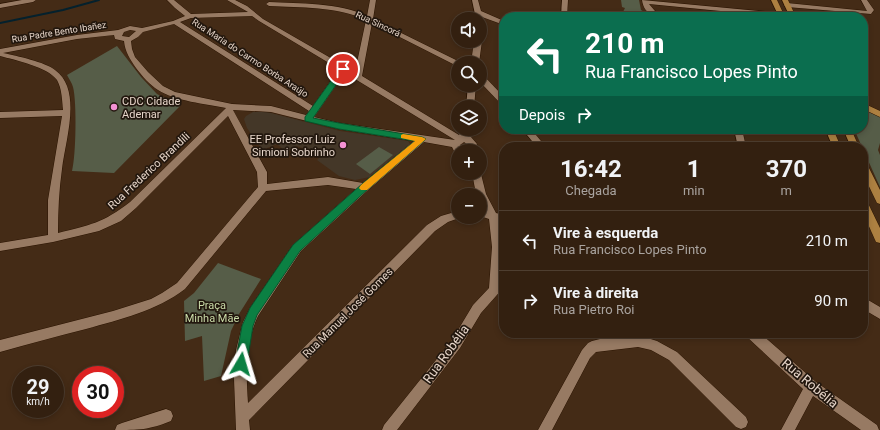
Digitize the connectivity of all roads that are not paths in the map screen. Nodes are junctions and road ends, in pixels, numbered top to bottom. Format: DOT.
graph roads {
  1 [pos="31,0"];
  2 [pos="170,0"];
  3 [pos="230,0"];
  4 [pos="373,0"];
  5 [pos="475,0"];
  6 [pos="565,0"];
  7 [pos="774,0"];
  8 [pos="817,0"];
  9 [pos="864,0"];
  10 [pos="645,1"];
  11 [pos="786,3"];
  12 [pos="0,6"];
  13 [pos="720,9"];
  14 [pos="821,9"];
  15 [pos="266,10"];
  16 [pos="478,12"];
  17 [pos="564,12"];
  18 [pos="650,12"];
  19 [pos="721,12"];
  20 [pos="747,12"];
  21 [pos="780,12"];
  22 [pos="790,12"];
  23 [pos="858,12"];
  24 [pos="868,13"];
  25 [pos="254,14"];
  26 [pos="190,16"];
  27 [pos="487,18"];
  28 [pos="370,19"];
  29 [pos="175,22"];
  30 [pos="499,22"];
  31 [pos="140,31"];
  32 [pos="120,32"];
  33 [pos="127,39"];
  34 [pos="0,51"];
  35 [pos="0,54"];
  36 [pos="451,60"];
  37 [pos="343,69"];
  38 [pos="358,76"];
  39 [pos="487,84"];
  40 [pos="499,97"];
  41 [pos="230,108"];
  42 [pos="868,108"];
  43 [pos="314,111"];
  44 [pos="67,113"];
  45 [pos="880,114"];
  46 [pos="4,115"];
  47 [pos="308,119"];
  48 [pos="0,124"];
  49 [pos="530,134"];
  50 [pos="422,139"];
  51 [pos="538,142"];
  52 [pos="451,144"];
  53 [pos="458,144"];
  54 [pos="868,175"];
  55 [pos="478,180"];
  56 [pos="365,187"];
  57 [pos="263,188"];
  58 [pos="880,200"];
  59 [pos="868,213"];
  60 [pos="487,214"];
  61 [pos="493,216"];
  62 [pos="451,217"];
  63 [pos="499,218"];
  64 [pos="53,238"];
  65 [pos="880,239"];
  66 [pos="0,247"];
  67 [pos="499,285"];
  68 [pos="494,291"];
  69 [pos="868,306"];
  70 [pos="880,314"];
  71 [pos="757,338"];
  72 [pos="0,346"];
  73 [pos="811,387"];
  74 [pos="166,416"];
  75 [pos="741,422"];
  76 [pos="243,424"];
  77 [pos="122,430"];
  78 [pos="389,430"];
  79 [pos="545,430"];
  80 [pos="788,430"];
  81 [pos="872,430"];
  1 -- 12 [label="street"];
  2 -- 26 [label="street"];
  3 -- 25 [label="street"];
  4 -- 28 [label="street"];
  5 -- 16 [label="street"];
  6 -- 17 [label="street"];
  7 -- 21 [label="main road"];
  8 -- 14 [label="street"];
  9 -- 24 [label="street"];
  10 -- 13 [label="street"];
  10 -- 18 [label="street"];
  11 -- 14 [label="street"];
  11 -- 22 [label="main road"];
  13 -- 19 [label="street"];
  13 -- 20 [label="street"];
  14 -- 23 [label="street"];
  15 -- 25 [label="street"];
  15 -- 28 [label="street, Rua Sincorá"];
  15 -- 37 [label="street"];
  25 -- 26 [label="street"];
  26 -- 29 [label="street"];
  27 -- 30 [label="street"];
  28 -- 36 [label="street, Rua Sincorá"];
  28 -- 38 [label="street"];
  29 -- 31 [label="street"];
  29 -- 43 [label="street, Rua Maria do Carmo Borba Araújo"];
  31 -- 32 [label="street, Rua Padre Bento Ibañez"];
  31 -- 33 [label="street"];
  32 -- 33 [label="street"];
  32 -- 34 [label="street, Rua Padre Bento Ibañez"];
  33 -- 41 [label="street"];
  35 -- 44 [label="street"];
  37 -- 38 [label="street"];
  37 -- 43 [label="street"];
  38 -- 53 [label="street"];
  39 -- 40 [label="street"];
  41 -- 47 [label="street"];
  41 -- 57 [label="street"];
  41 -- 64 [label="street, Rua Frederico Brandili"];
  42 -- 45 [label="main road"];
  43 -- 47 [label="street"];
  44 -- 46 [label="street"];
  44 -- 64 [label="street"];
  46 -- 48 [label="street"];
  47 -- 50 [label="street"];
  49 -- 51 [label="street"];
  50 -- 52 [label="street"];
  50 -- 56 [label="street"];
  54 -- 58 [label="main road"];
  55 -- 61 [label="street"];
  56 -- 57 [label="street"];
  56 -- 76 [label="street"];
  57 -- 72 [label="street"];
  59 -- 65 [label="main road"];
  60 -- 61 [label="street"];
  61 -- 63 [label="street"];
  61 -- 68 [label="street"];
  62 -- 76 [label="street, Rua Manuel José Gomes"];
  64 -- 66 [label="street, Rua Frederico Brandili"];
  67 -- 68 [label="street, Rua Robélia"];
  68 -- 78 [label="street, Rua Robélia"];
  69 -- 70 [label="street"];
  71 -- 73 [label="street, Rua Robélia"];
  73 -- 80 [label="street"];
  73 -- 81 [label="street, Rua Robélia"];
  74 -- 77 [label="street"];
  75 -- 79 [label="street"];
}
